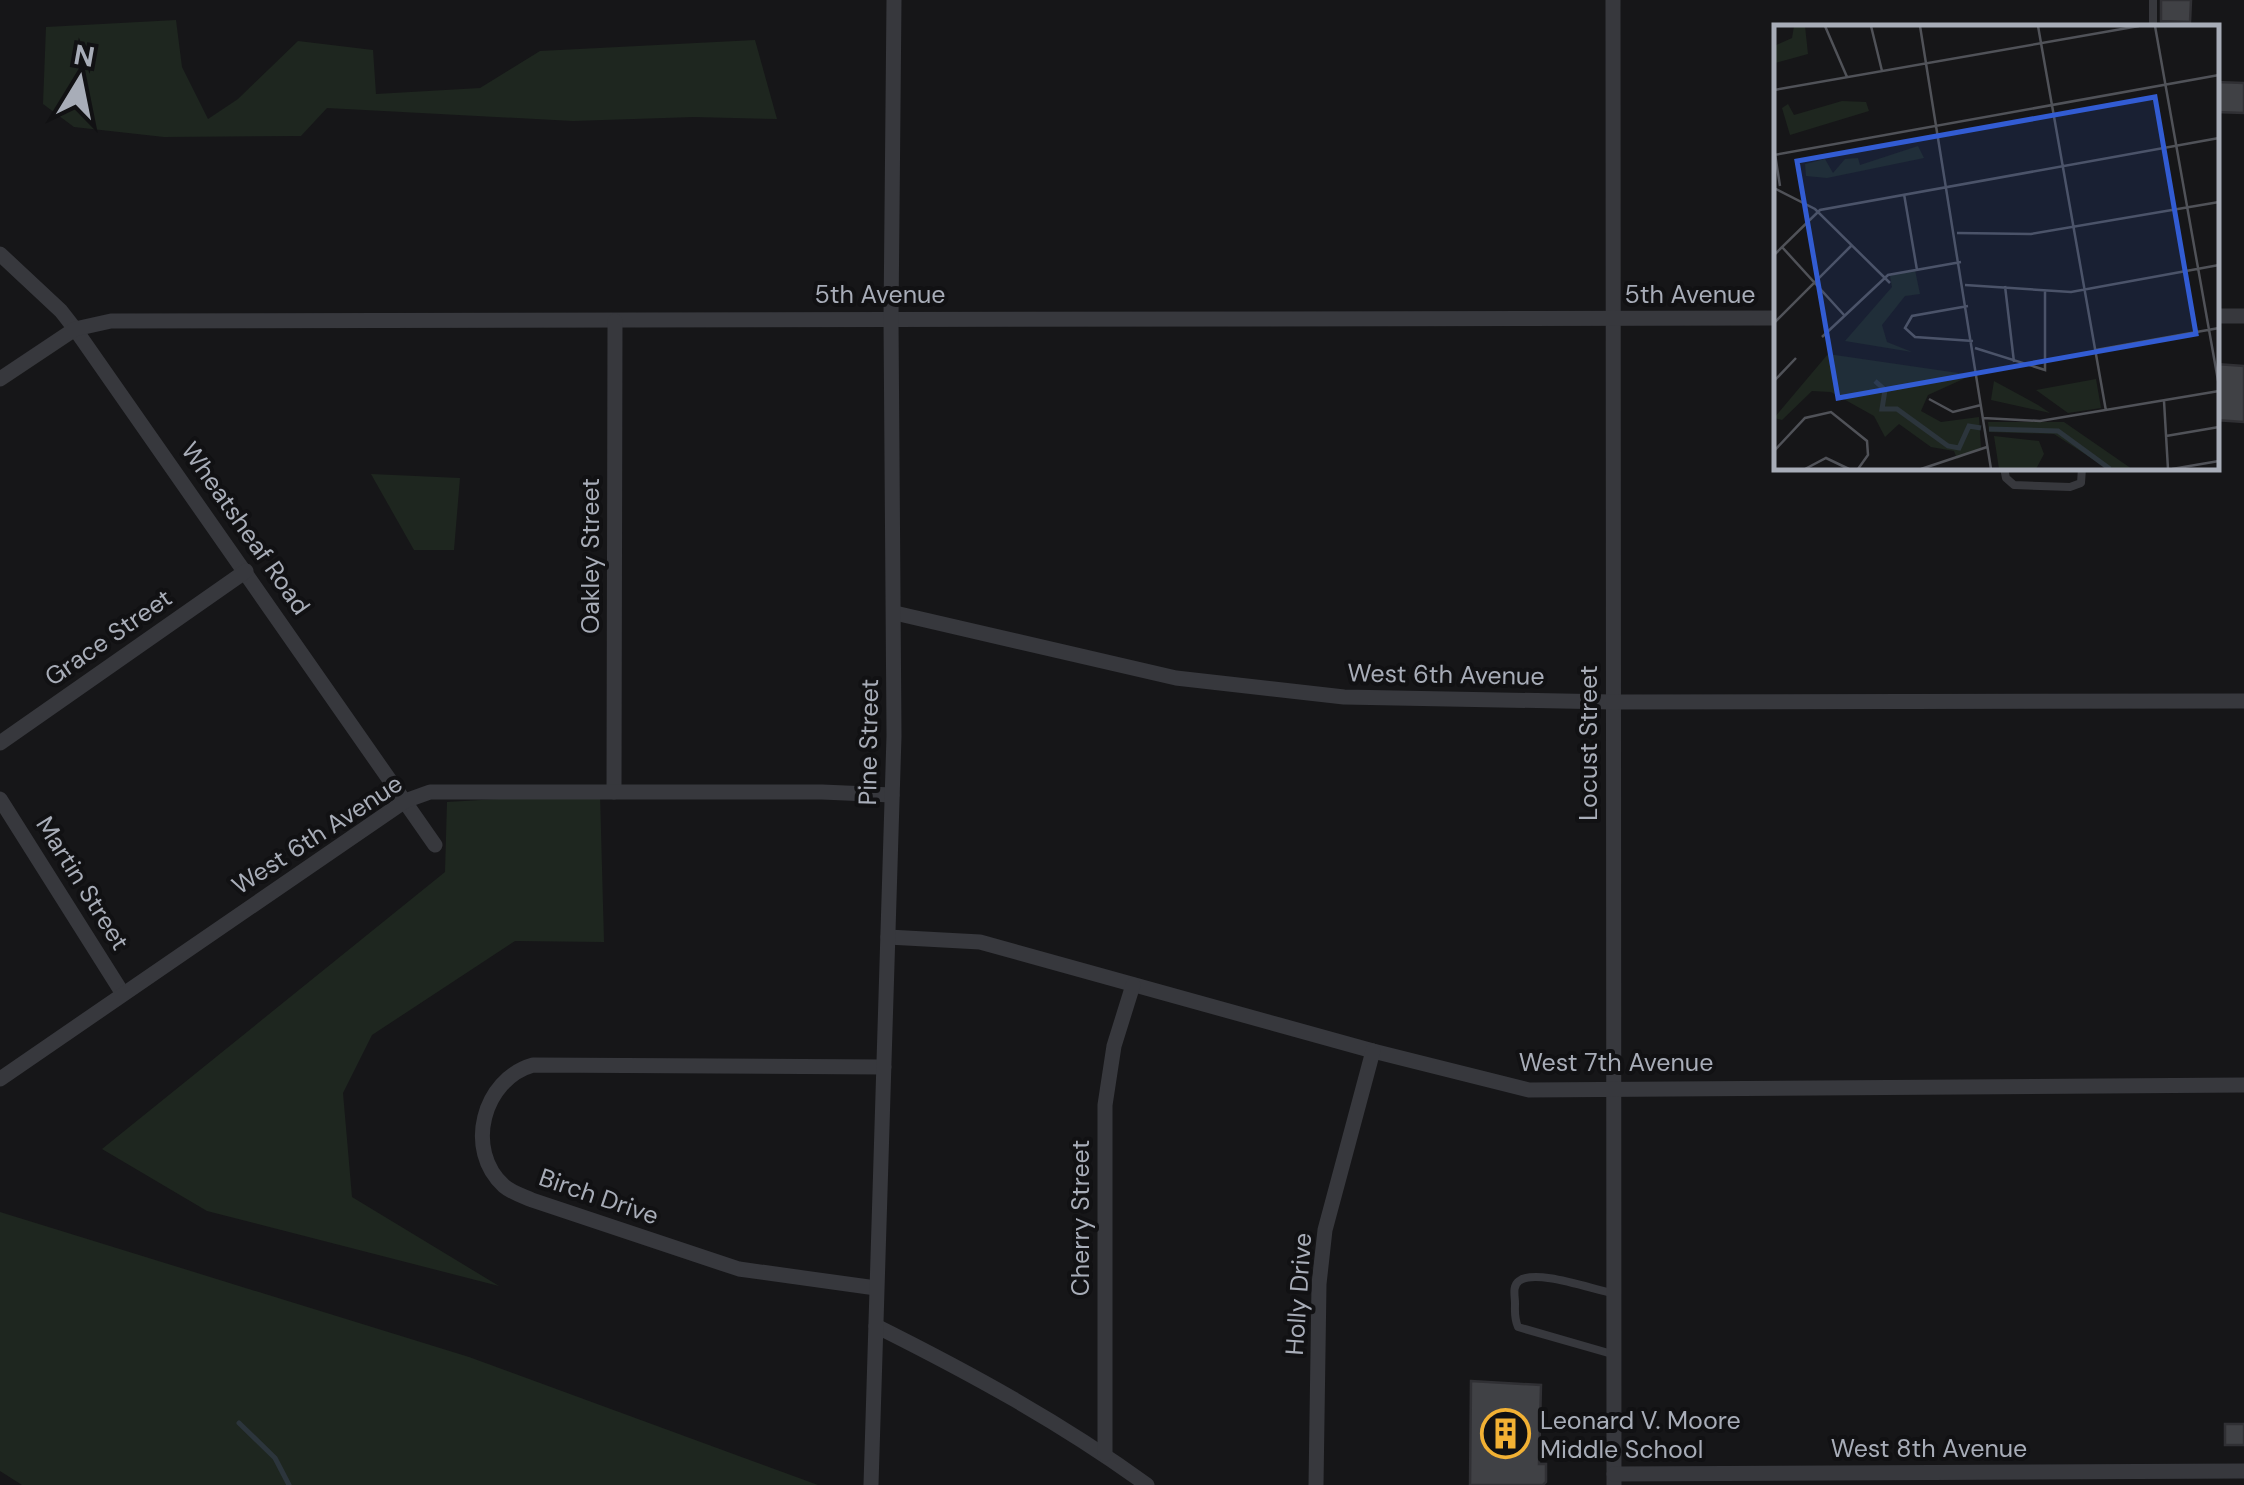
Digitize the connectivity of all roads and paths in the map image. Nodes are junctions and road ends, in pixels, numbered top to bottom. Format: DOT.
graph roads {
  1 [pos="894,0"];
  2 [pos="1613,0"];
  3 [pos="0,254"];
  4 [pos="1774,318"];
  5 [pos="891,319"];
  6 [pos="1613,319"];
  7 [pos="615,321"];
  8 [pos="75,329"];
  9 [pos="0,379"];
  10 [pos="2004,470"];
  11 [pos="2082,470"];
  12 [pos="246,571"];
  13 [pos="895,613"];
  14 [pos="2244,701"];
  15 [pos="1613,702"];
  16 [pos="0,743"];
  17 [pos="614,792"];
  18 [pos="892,795"];
  19 [pos="0,799"];
  20 [pos="406,801"];
  21 [pos="434,845"];
  22 [pos="888,938"];
  23 [pos="1133,986"];
  24 [pos="123,994"];
  25 [pos="1373,1051"];
  26 [pos="884,1067"];
  27 [pos="0,1079"];
  28 [pos="2244,1085"];
  29 [pos="1613,1088"];
  30 [pos="876,1288"];
  31 [pos="1613,1293"];
  32 [pos="876,1326"];
  33 [pos="1612,1354"];
  34 [pos="1105,1454"];
  35 [pos="2244,1471"];
  36 [pos="1614,1480"];
  37 [pos="871,1485"];
  38 [pos="1147,1485"];
  39 [pos="1316,1485"];
  1 -- 5 [label="street, Pine Street"];
  2 -- 6 [label="street, Locust Street"];
  3 -- 8 [label="street, Wheatsheaf Road"];
  4 -- 6 [label="street, 5th Avenue"];
  5 -- 6 [label="street, 5th Avenue"];
  5 -- 7 [label="street, 5th Avenue"];
  5 -- 13 [label="street, Pine Street"];
  6 -- 15 [label="street, Locust Street"];
  7 -- 8 [label="street, 5th Avenue"];
  7 -- 17 [label="street, Oakley Street"];
  8 -- 9 [label="street, 5th Avenue"];
  8 -- 12 [label="street, Wheatsheaf Road"];
  10 -- 11 [label="lane"];
  12 -- 16 [label="street, Grace Street"];
  12 -- 20 [label="street, Wheatsheaf Road"];
  13 -- 15 [label="street, West 6th Avenue"];
  13 -- 18 [label="street, Pine Street"];
  14 -- 15 [label="street, West 6th Avenue"];
  15 -- 29 [label="street, Locust Street"];
  17 -- 18 [label="street, West 6th Avenue"];
  17 -- 20 [label="street, West 6th Avenue"];
  18 -- 22 [label="street, Pine Street"];
  19 -- 24 [label="street, Martin Street"];
  20 -- 21 [label="street, Wheatsheaf Road"];
  20 -- 24 [label="street, West 6th Avenue"];
  22 -- 23 [label="street, West 7th Avenue"];
  22 -- 26 [label="street, Pine Street"];
  23 -- 25 [label="street, West 7th Avenue"];
  23 -- 34 [label="street, Cherry Street"];
  24 -- 27 [label="street, West 6th Avenue"];
  25 -- 29 [label="street, West 7th Avenue"];
  25 -- 39 [label="street, Holly Drive"];
  26 -- 30 [label="street, Pine Street"];
  26 -- 30 [label="street, Birch Drive"];
  28 -- 29 [label="street, West 7th Avenue"];
  29 -- 31 [label="street, Locust Street"];
  30 -- 32 [label="street, Pine Street"];
  31 -- 33 [label="street, Locust Street"];
  31 -- 33 [label="lane"];
  32 -- 34 [label="street"];
  32 -- 37 [label="street, Pine Street"];
  33 -- 36 [label="street, Locust Street"];
  34 -- 38 [label="street"];
  35 -- 36 [label="street, West 8th Avenue"];
}
